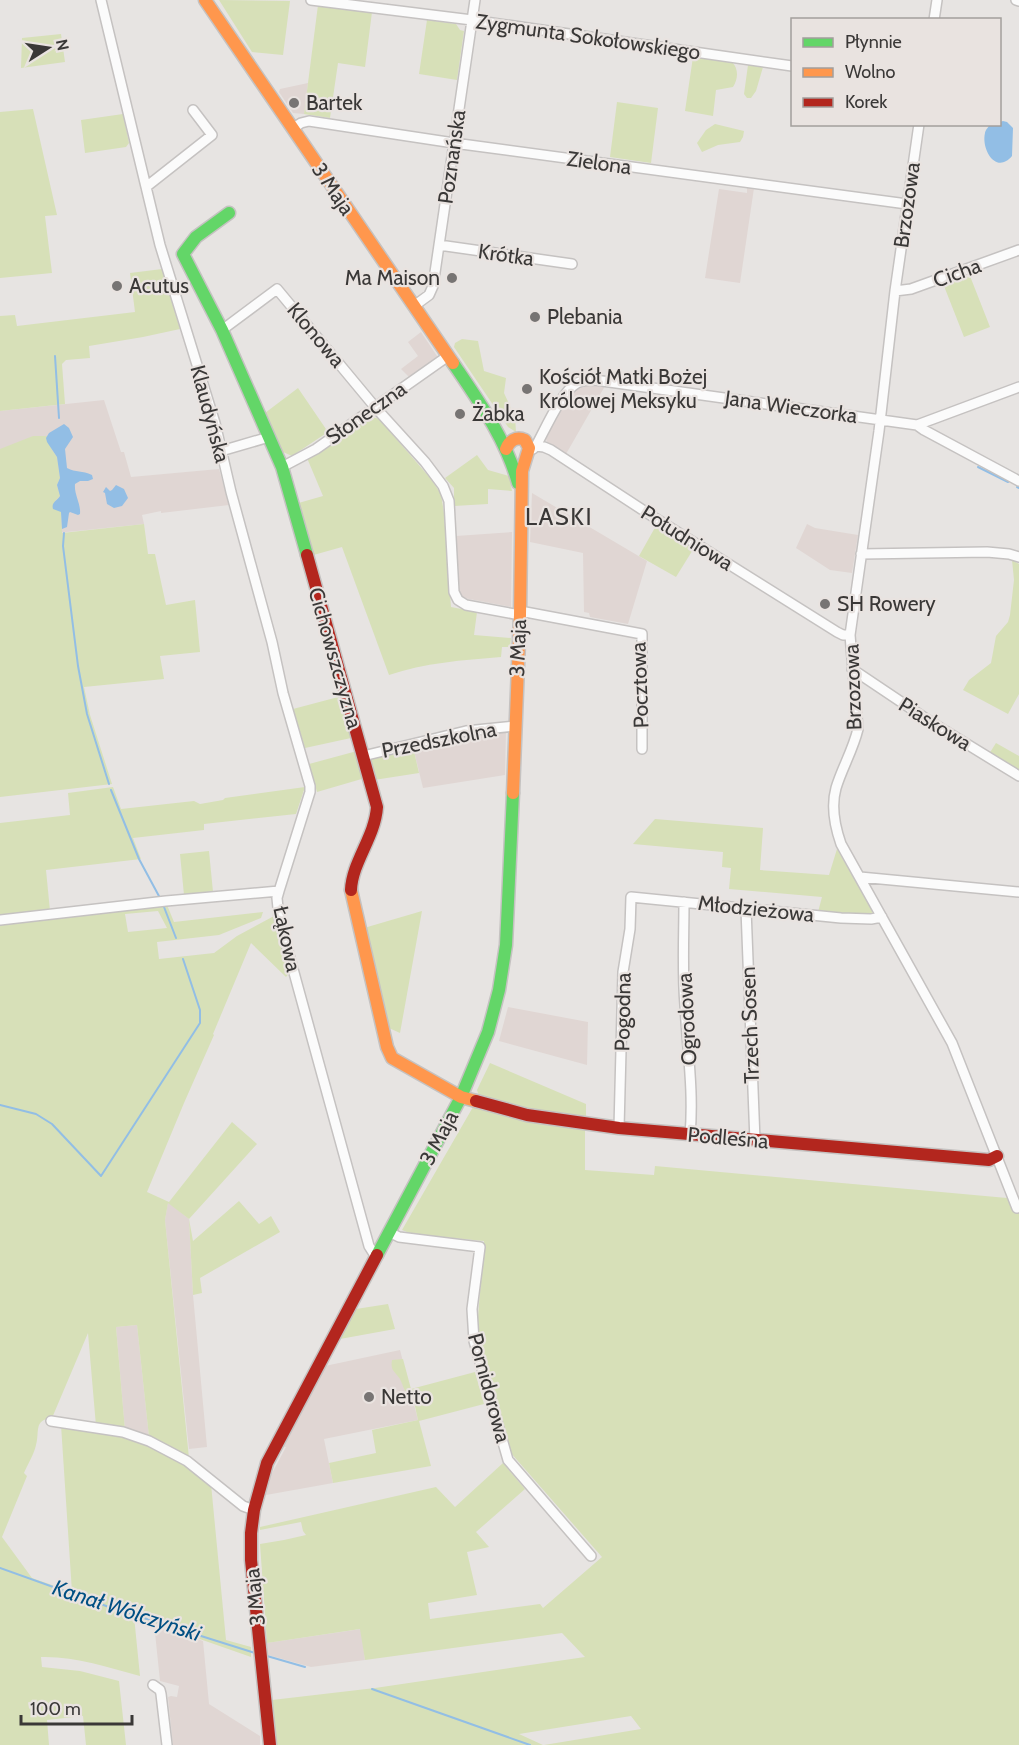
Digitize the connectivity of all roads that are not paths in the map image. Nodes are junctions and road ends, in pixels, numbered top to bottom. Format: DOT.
graph roads {
  1 [pos="101,0"];
  2 [pos="205,0"];
  3 [pos="311,0"];
  4 [pos="475,0"];
  5 [pos="937,0"];
  6 [pos="934,18"];
  7 [pos="472,21"];
  8 [pos="791,66"];
  9 [pos="193,110"];
  10 [pos="919,126"];
  11 [pos="292,129"];
  12 [pos="454,143"];
  13 [pos="146,187"];
  14 [pos="907,204"];
  15 [pos="228,213"];
  16 [pos="439,245"];
  17 [pos="1019,250"];
  18 [pos="572,264"];
  19 [pos="895,291"];
  20 [pos="414,306"];
  21 [pos="222,330"];
  22 [pos="448,356"];
  23 [pos="1019,387"];
  24 [pos="375,406"];
  25 [pos="483,407"];
  26 [pos="880,419"];
  27 [pos="917,425"];
  28 [pos="545,427"];
  29 [pos="269,437"];
  30 [pos="519,439"];
  31 [pos="536,446"];
  32 [pos="221,451"];
  33 [pos="508,453"];
  34 [pos="525,457"];
  35 [pos="282,467"];
  36 [pos="1019,481"];
  37 [pos="521,499"];
  38 [pos="861,554"];
  39 [pos="1019,557"];
  40 [pos="520,613"];
  41 [pos="850,636"];
  42 [pos="852,669"];
  43 [pos="516,726"];
  44 [pos="642,749"];
  45 [pos="363,756"];
  46 [pos="1019,776"];
  47 [pos="860,877"];
  48 [pos="279,891"];
  49 [pos="1019,892"];
  50 [pos="631,897"];
  51 [pos="684,902"];
  52 [pos="746,909"];
  53 [pos="882,917"];
  54 [pos="0,920"];
  55 [pos="461,1097"];
  56 [pos="619,1128"];
  57 [pos="690,1135"];
  58 [pos="755,1141"];
  59 [pos="997,1156"];
  60 [pos="1017,1208"];
  61 [pos="389,1232"];
  62 [pos="375,1257"];
  63 [pos="51,1421"];
  64 [pos="254,1510"];
  65 [pos="591,1556"];
  66 [pos="153,1685"];
  67 [pos="167,1745"];
  68 [pos="270,1745"];
  1 -- 13 [label="street, Klaudyńska"];
  2 -- 11 [label="street, 3 Maja"];
  3 -- 7 [label="street, Zygmunta Sokołowskiego"];
  4 -- 7 [label="street, Poznańska"];
  5 -- 6 [label="street"];
  7 -- 8 [label="street, Zygmunta Sokołowskiego"];
  7 -- 12 [label="street, Poznańska"];
  9 -- 13 [label="street"];
  10 -- 14 [label="street, Brzozowa"];
  11 -- 12 [label="street, Zielona"];
  11 -- 20 [label="street, 3 Maja"];
  12 -- 14 [label="street, Zielona"];
  12 -- 16 [label="street, Poznańska"];
  13 -- 32 [label="street, Klaudyńska"];
  14 -- 19 [label="street, Brzozowa"];
  15 -- 21 [label="street, Cichowszczyzna"];
  16 -- 18 [label="street, Krótka"];
  16 -- 20 [label="street, Poznańska"];
  17 -- 19 [label="street, Cicha"];
  19 -- 26 [label="street, Brzozowa"];
  20 -- 22 [label="street, 3 Maja"];
  21 -- 24 [label="street, Klonowa"];
  21 -- 29 [label="street, Cichowszczyzna"];
  22 -- 24 [label="street, Słoneczna"];
  22 -- 25 [label="street, 3 Maja"];
  23 -- 27 [label="street, Jana Wieczorka"];
  24 -- 35 [label="street, Słoneczna"];
  24 -- 40 [label="street"];
  25 -- 30 [label="street, 3 Maja"];
  25 -- 33 [label="street, 3 Maja"];
  26 -- 27 [label="street, Jana Wieczorka"];
  26 -- 28 [label="street, Jana Wieczorka"];
  26 -- 38 [label="street, Brzozowa"];
  27 -- 36 [label="street"];
  28 -- 30 [label="street"];
  28 -- 31 [label="street, Jana Wieczorka"];
  29 -- 32 [label="street"];
  29 -- 35 [label="street, Cichowszczyzna"];
  30 -- 33 [label="street"];
  30 -- 34 [label="street"];
  31 -- 34 [label="street"];
  31 -- 41 [label="street, Południowa"];
  32 -- 48 [label="street, Klaudyńska"];
  33 -- 34 [label="street"];
  33 -- 37 [label="street, 3 Maja"];
  34 -- 37 [label="street, 3 Maja"];
  35 -- 45 [label="street, Cichowszczyzna"];
  37 -- 40 [label="street, 3 Maja"];
  38 -- 39 [label="street"];
  38 -- 41 [label="street, Brzozowa"];
  40 -- 43 [label="street, 3 Maja"];
  40 -- 44 [label="street, Pocztowa"];
  41 -- 42 [label="street, Brzozowa"];
  42 -- 46 [label="street, Piaskowa"];
  42 -- 47 [label="street, Brzozowa"];
  43 -- 45 [label="street, Przedszkolna"];
  43 -- 55 [label="street, 3 Maja"];
  45 -- 55 [label="street, Cichowszczyzna"];
  47 -- 49 [label="street"];
  47 -- 53 [label="street, Brzozowa"];
  48 -- 54 [label="street, Łąkowa"];
  48 -- 62 [label="street, Łąkowa"];
  50 -- 51 [label="street, Młodzieżowa"];
  50 -- 56 [label="street, Pogodna"];
  51 -- 52 [label="street, Młodzieżowa"];
  51 -- 57 [label="street, Ogrodowa"];
  52 -- 53 [label="street, Młodzieżowa"];
  52 -- 58 [label="street, Trzech Sosen"];
  53 -- 59 [label="street, Brzozowa"];
  55 -- 56 [label="street, Podleśna"];
  55 -- 61 [label="street, 3 Maja"];
  56 -- 57 [label="street, Podleśna"];
  57 -- 58 [label="street, Podleśna"];
  58 -- 59 [label="street, Podleśna"];
  59 -- 60 [label="street, Brzozowa"];
  61 -- 62 [label="street, 3 Maja"];
  61 -- 65 [label="street, Pomidorowa"];
  62 -- 64 [label="street, 3 Maja"];
  63 -- 64 [label="street"];
  64 -- 68 [label="street, 3 Maja"];
  66 -- 67 [label="street"];
}
